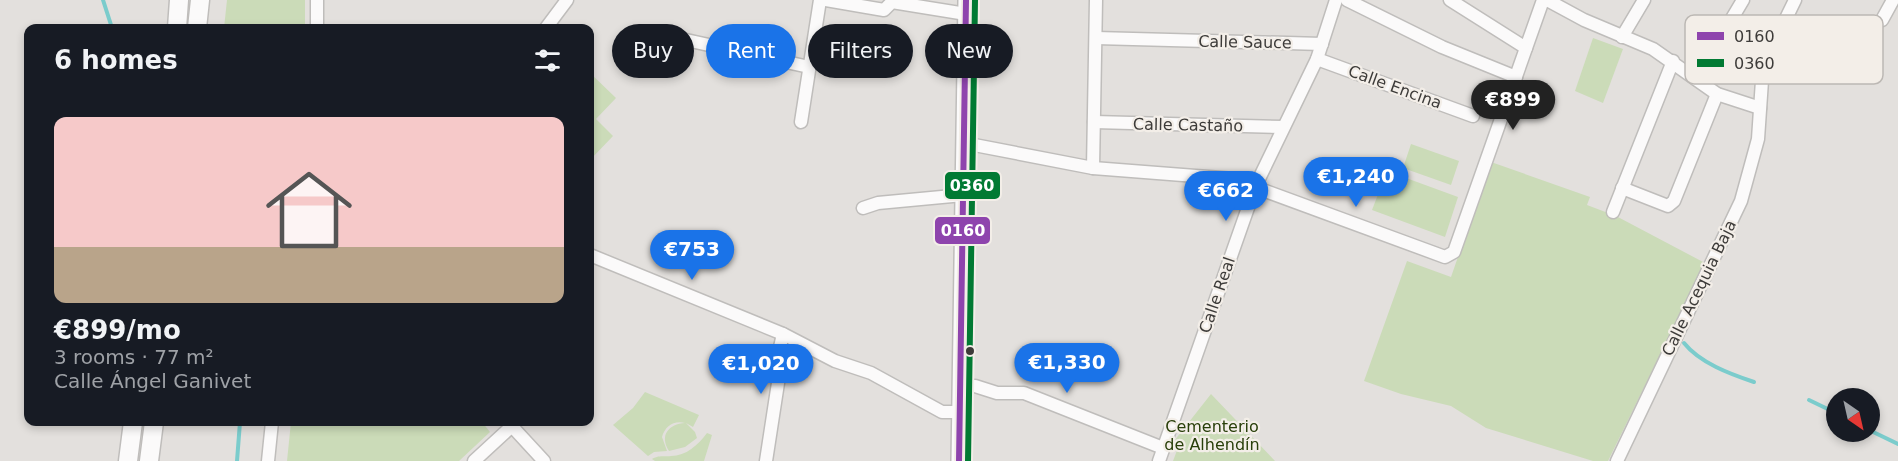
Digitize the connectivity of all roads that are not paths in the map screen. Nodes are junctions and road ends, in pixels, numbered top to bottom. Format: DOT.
graph roads {
  1 [pos="179,0"];
  2 [pos="200,0"];
  3 [pos="317,0"];
  4 [pos="567,0"];
  5 [pos="820,0"];
  6 [pos="826,0"];
  7 [pos="1096,0"];
  8 [pos="1336,0"];
  9 [pos="1347,0"];
  10 [pos="1450,0"];
  11 [pos="1644,0"];
  12 [pos="1743,0"];
  13 [pos="1795,0"];
  14 [pos="1893,0"];
  15 [pos="1550,1"];
  16 [pos="966,7"];
  17 [pos="1734,15"];
  18 [pos="1787,15"];
  19 [pos="1883,18"];
  20 [pos="177,24"];
  21 [pos="197,24"];
  22 [pos="317,24"];
  23 [pos="549,24"];
  24 [pos="816,24"];
  25 [pos="1622,37"];
  26 [pos="1096,38"];
  27 [pos="694,42"];
  28 [pos="1322,44"];
  29 [pos="1526,48"];
  30 [pos="1317,59"];
  31 [pos="1673,61"];
  32 [pos="808,66"];
  33 [pos="1685,70"];
  34 [pos="808,73"];
  35 [pos="1516,76"];
  36 [pos="1703,84"];
  37 [pos="1762,84"];
  38 [pos="1717,94"];
  39 [pos="1760,108"];
  40 [pos="1473,116"];
  41 [pos="801,122"];
  42 [pos="1094,122"];
  43 [pos="1283,127"];
  44 [pos="964,143"];
  45 [pos="1093,168"];
  46 [pos="1256,185"];
  47 [pos="1622,188"];
  48 [pos="963,195"];
  49 [pos="863,208"];
  50 [pos="1612,212"];
  51 [pos="594,257"];
  52 [pos="783,334"];
  53 [pos="960,386"];
  54 [pos="960,412"];
  55 [pos="132,426"];
  56 [pos="153,426"];
  57 [pos="272,426"];
  58 [pos="508,426"];
  59 [pos="512,426"];
  60 [pos="1164,448"];
  61 [pos="128,461"];
  62 [pos="149,461"];
  63 [pos="268,461"];
  64 [pos="474,461"];
  65 [pos="544,461"];
  66 [pos="766,461"];
  67 [pos="959,461"];
  68 [pos="1159,461"];
  69 [pos="1617,461"];
  1 -- 20 [label="highway"];
  2 -- 21 [label="highway"];
  3 -- 22 [label="street"];
  4 -- 23 [label="street"];
  5 -- 24 [label="street"];
  6 -- 16 [label="street"];
  7 -- 26 [label="street"];
  8 -- 28 [label="street, Calle Real"];
  9 -- 35 [label="street"];
  10 -- 29 [label="street"];
  11 -- 25 [label="street"];
  12 -- 17 [label="street"];
  13 -- 18 [label="street, Calle Acequia Baja"];
  14 -- 19 [label="street"];
  15 -- 25 [label="street"];
  15 -- 29 [label="street"];
  16 -- 44 [label="main road"];
  25 -- 31 [label="street"];
  26 -- 28 [label="street, Calle Sauce"];
  26 -- 42 [label="street"];
  27 -- 32 [label="street"];
  28 -- 30 [label="street, Calle Real"];
  29 -- 35 [label="street"];
  30 -- 40 [label="street, Calle Encina"];
  30 -- 43 [label="street, Calle Real"];
  31 -- 33 [label="street"];
  31 -- 47 [label="street"];
  34 -- 41 [label="street"];
  35 -- 46 [label="street"];
  36 -- 38 [label="street"];
  37 -- 39 [label="street, Calle Acequia Baja"];
  38 -- 39 [label="street"];
  38 -- 47 [label="street"];
  39 -- 69 [label="street, Calle Acequia Baja"];
  42 -- 43 [label="street, Calle Castaño"];
  42 -- 45 [label="street"];
  43 -- 46 [label="street, Calle Real"];
  44 -- 45 [label="street"];
  44 -- 48 [label="main road"];
  45 -- 46 [label="street"];
  46 -- 60 [label="street, Calle Real"];
  47 -- 50 [label="street"];
  48 -- 49 [label="street"];
  48 -- 53 [label="main road"];
  51 -- 52 [label="street"];
  52 -- 54 [label="street"];
  52 -- 66 [label="street"];
  53 -- 54 [label="main road"];
  53 -- 60 [label="street"];
  54 -- 67 [label="main road"];
  55 -- 61 [label="highway"];
  56 -- 62 [label="highway"];
  57 -- 63 [label="street"];
  58 -- 64 [label="street"];
  59 -- 65 [label="street"];
  60 -- 68 [label="street, Calle Real"];
}
